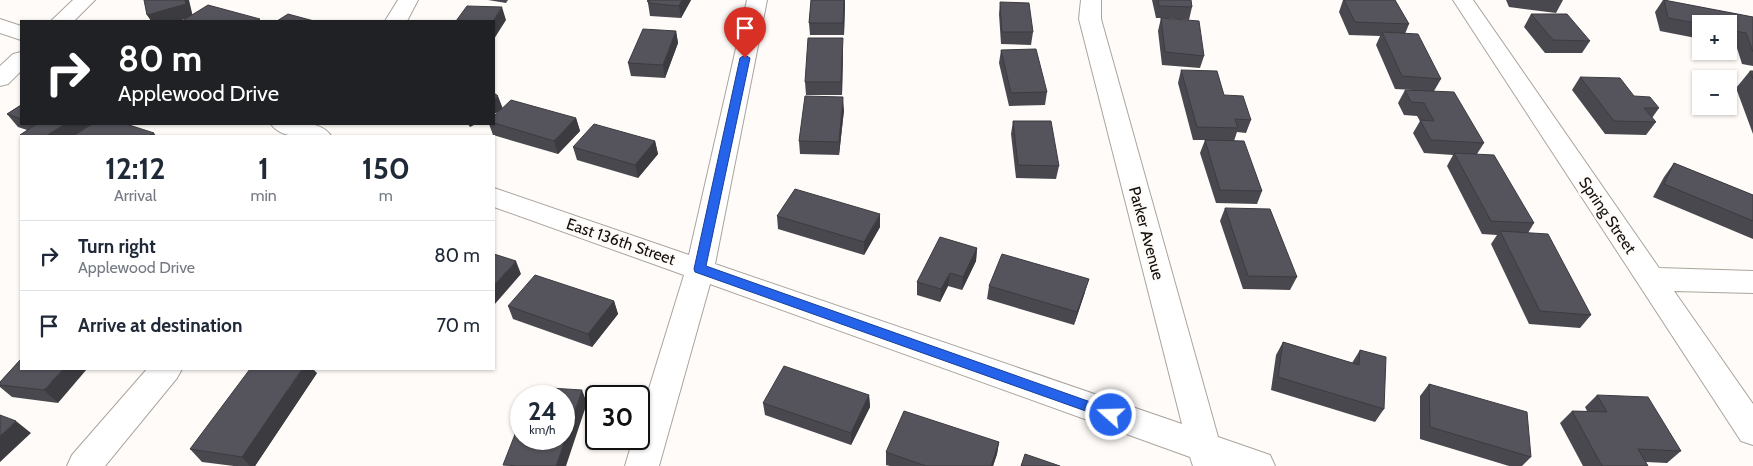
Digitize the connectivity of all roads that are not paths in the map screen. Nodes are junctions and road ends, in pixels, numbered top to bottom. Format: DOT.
graph roads {
  1 [pos="84,0"];
  2 [pos="408,0"];
  3 [pos="757,0"];
  4 [pos="1091,0"];
  5 [pos="1463,0"];
  6 [pos="63,20"];
  7 [pos="397,20"];
  8 [pos="0,26"];
  9 [pos="20,33"];
  10 [pos="20,60"];
  11 [pos="0,79"];
  12 [pos="286,125"];
  13 [pos="316,135"];
  14 [pos="495,197"];
  15 [pos="700,269"];
  16 [pos="1651,279"];
  17 [pos="1753,282"];
  18 [pos="165,370"];
  19 [pos="1753,431"];
  20 [pos="1207,457"];
  21 [pos="84,466"];
  22 [pos="642,466"];
  23 [pos="1258,466"];
  1 -- 6 [label="street"];
  2 -- 7 [label="street"];
  3 -- 15 [label="street"];
  4 -- 20 [label="street, Parker Avenue"];
  5 -- 16 [label="street, Spring Street"];
  8 -- 9 [label="street"];
  10 -- 11 [label="street"];
  12 -- 13 [label="street"];
  14 -- 15 [label="street, East 136th Street"];
  15 -- 20 [label="street, East 136th Street"];
  15 -- 22 [label="street"];
  16 -- 17 [label="street"];
  16 -- 19 [label="street, Spring Street"];
  18 -- 21 [label="street"];
  20 -- 23 [label="street, East 136th Street"];
}
